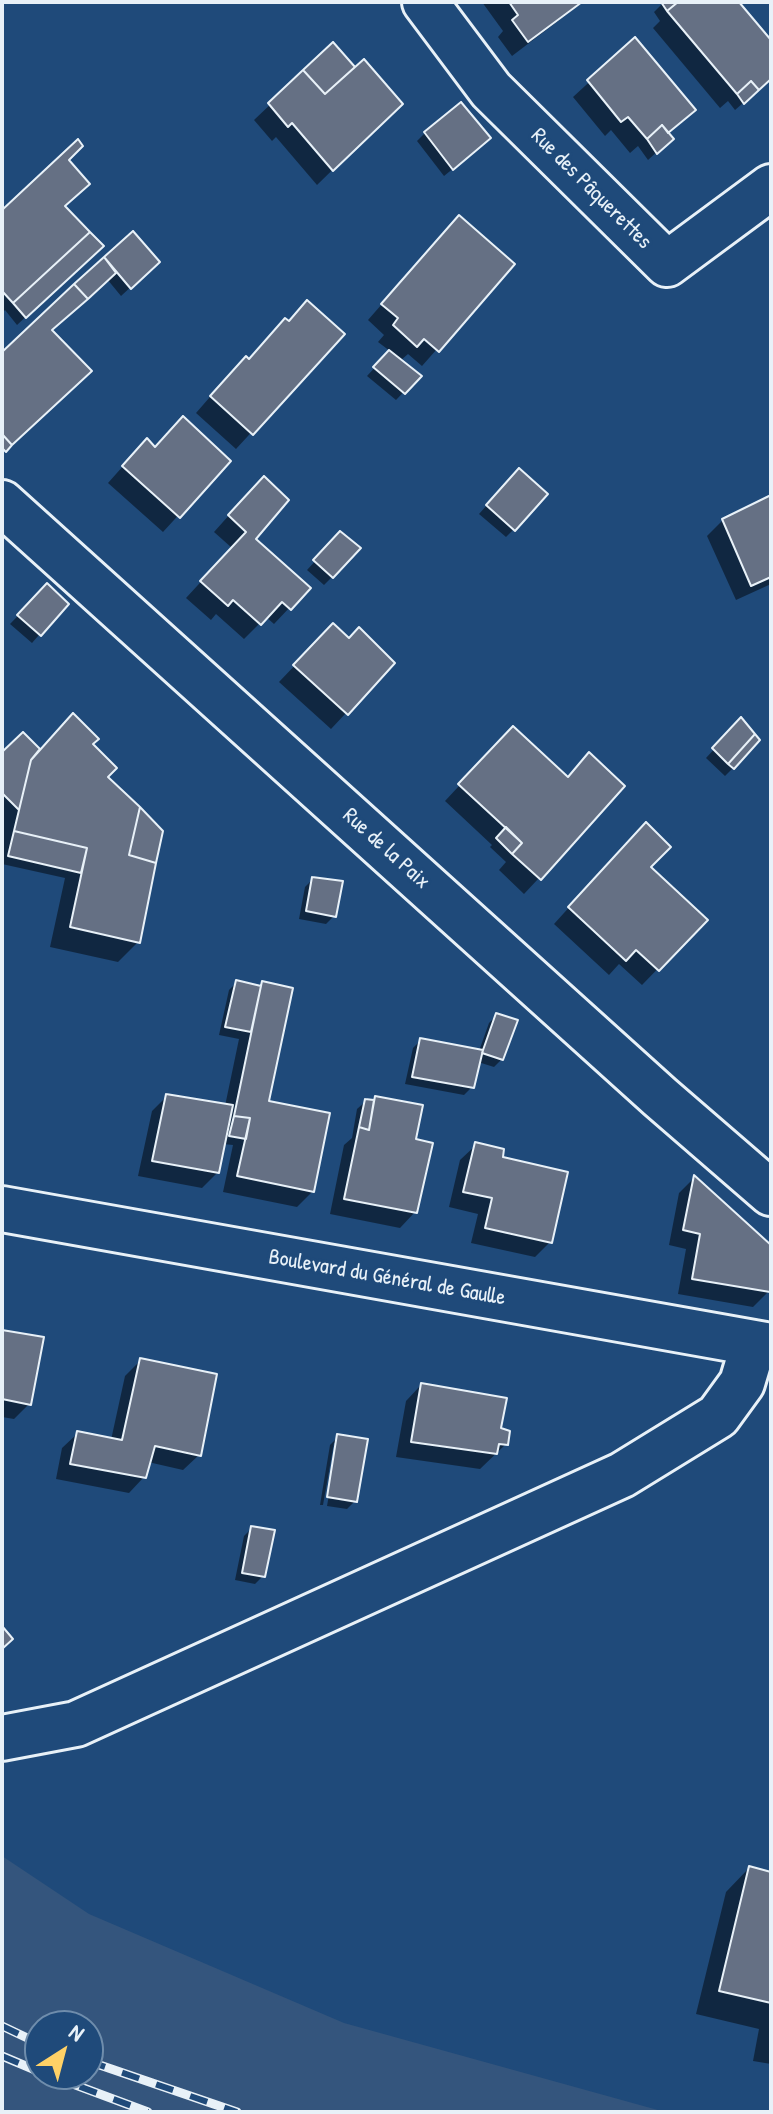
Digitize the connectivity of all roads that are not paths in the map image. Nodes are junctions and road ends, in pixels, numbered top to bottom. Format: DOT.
graph roads {
  1 [pos="425,2"];
  2 [pos="771,187"];
  3 [pos="2,503"];
  4 [pos="771,1193"];
  5 [pos="2,1209"];
  6 [pos="763,1345"];
  7 [pos="2,1738"];
  1 -- 2 [label="street, Rue des Pâquerettes"];
  3 -- 4 [label="street, Rue de la Paix"];
  5 -- 6 [label="street, Boulevard du Général de Gaulle"];
  6 -- 7 [label="street"];
}
